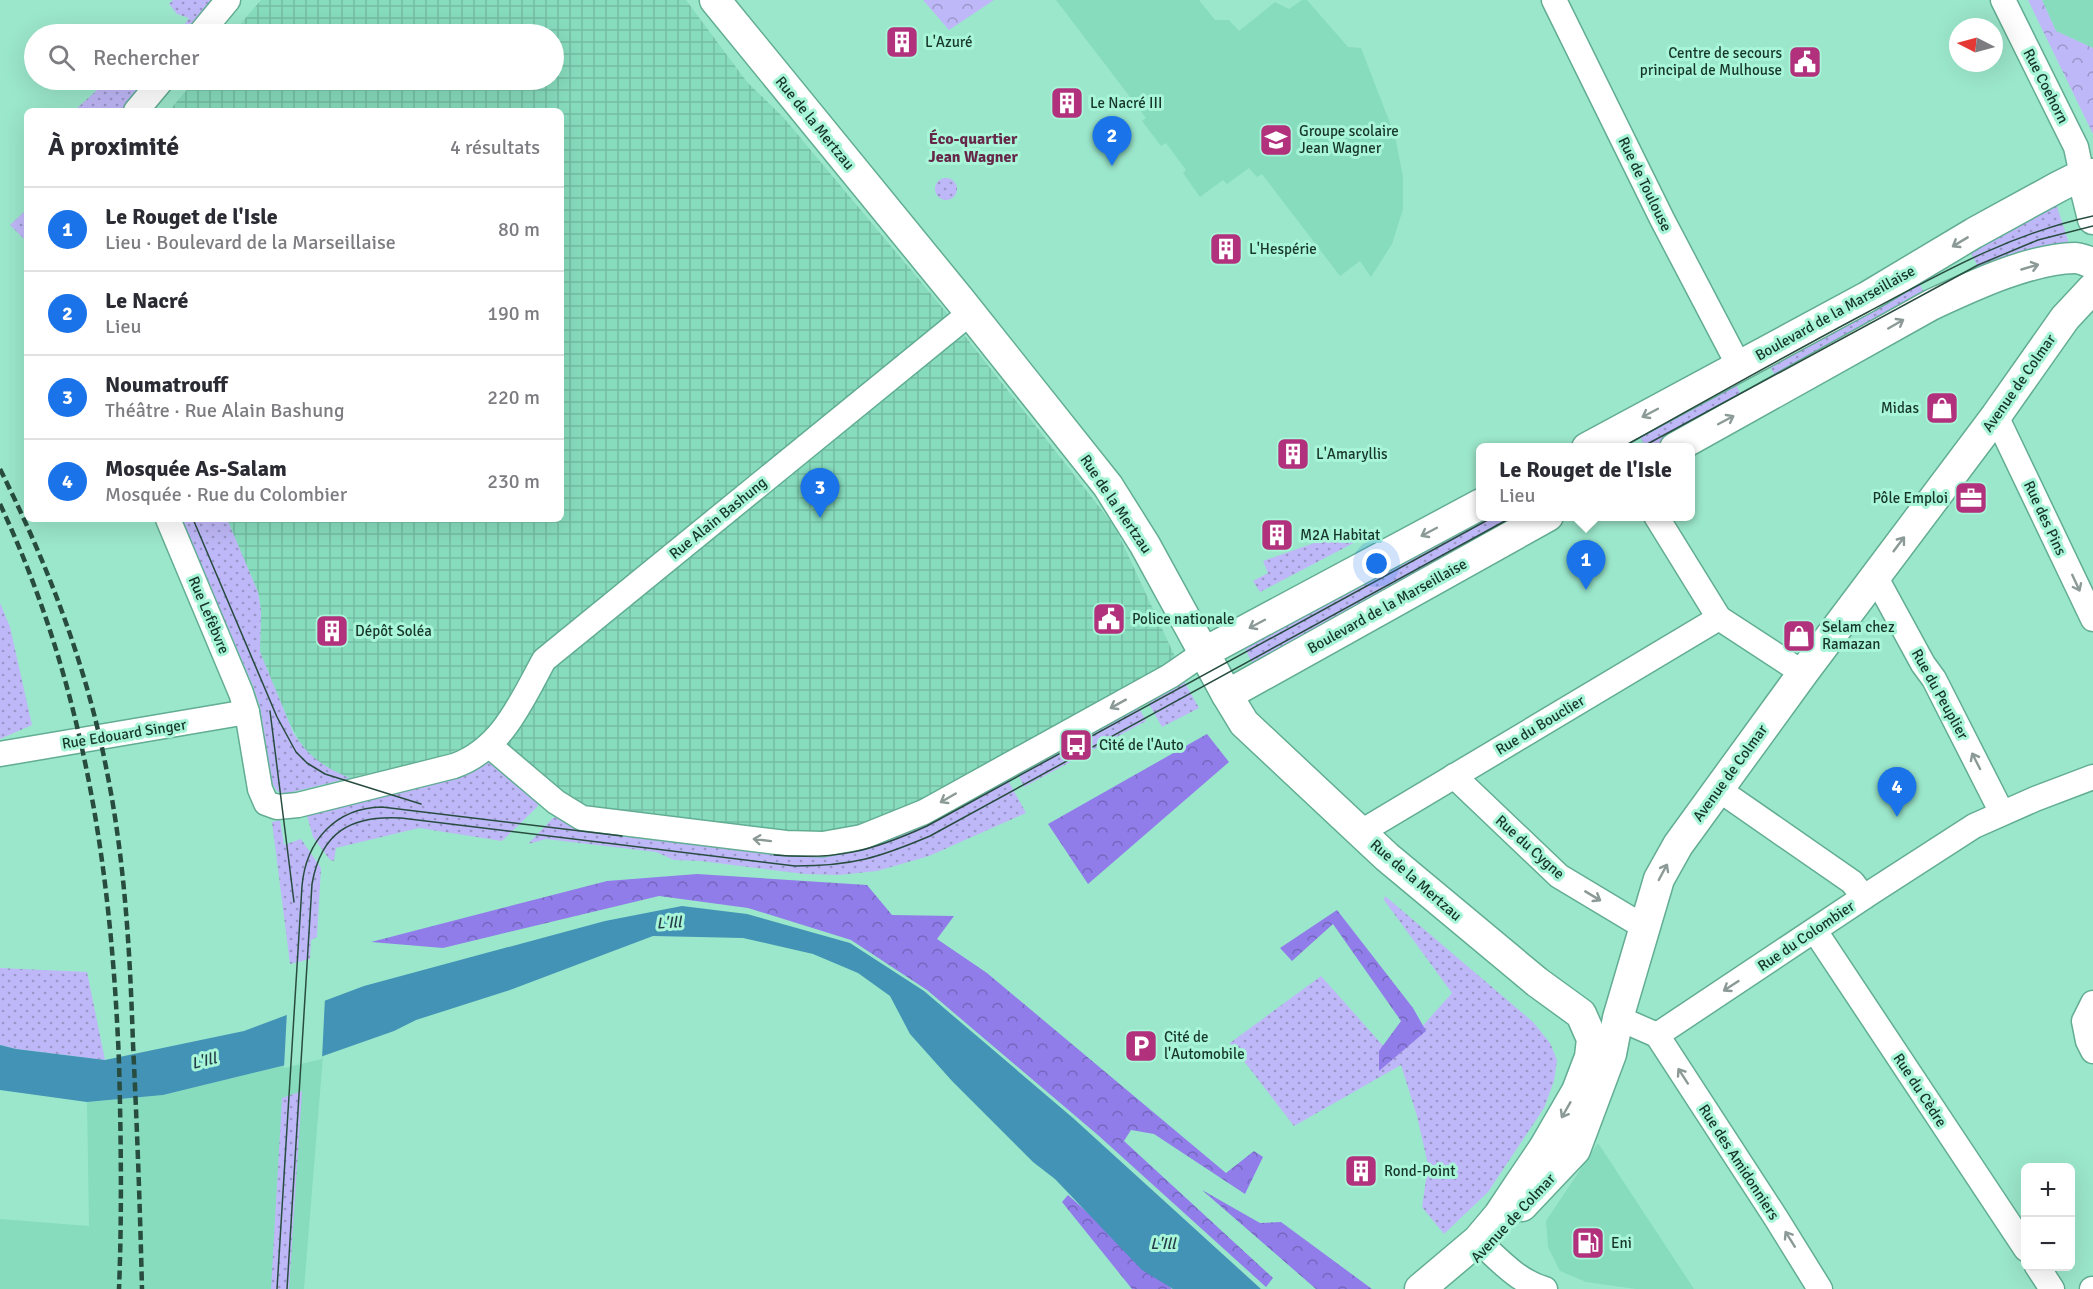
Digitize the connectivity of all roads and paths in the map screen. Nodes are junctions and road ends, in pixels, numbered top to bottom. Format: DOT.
graph roads {
  1 [pos="228,0"];
  2 [pos="715,0"];
  3 [pos="1554,0"];
  4 [pos="2003,0"];
  5 [pos="208,24"];
  6 [pos="154,90"];
  7 [pos="139,108"];
  8 [pos="2088,174"];
  9 [pos="2093,219"];
  10 [pos="2093,264"];
  11 [pos="2093,288"];
  12 [pos="970,313"];
  13 [pos="1739,366"];
  14 [pos="1759,402"];
  15 [pos="1996,416"];
  16 [pos="1595,443"];
  17 [pos="1682,443"];
  18 [pos="1476,507"];
  19 [pos="1539,521"];
  20 [pos="1659,521"];
  21 [pos="169,522"];
  22 [pos="1875,576"];
  23 [pos="1719,618"];
  24 [pos="2093,619"];
  25 [pos="1205,652"];
  26 [pos="1803,673"];
  27 [pos="1227,695"];
  28 [pos="247,712"];
  29 [pos="490,746"];
  30 [pos="0,754"];
  31 [pos="1454,776"];
  32 [pos="2093,777"];
  33 [pos="1718,789"];
  34 [pos="2002,813"];
  35 [pos="1360,832"];
  36 [pos="1864,897"];
  37 [pos="1815,931"];
  38 [pos="1637,950"];
  39 [pos="1537,982"];
  40 [pos="2093,1003"];
  41 [pos="1618,1018"];
  42 [pos="1657,1035"];
  43 [pos="1588,1036"];
  44 [pos="2093,1050"];
  45 [pos="1488,1238"];
  46 [pos="2021,1243"];
  47 [pos="2040,1271"];
  48 [pos="1420,1289"];
  49 [pos="1440,1289"];
  50 [pos="1545,1289"];
  51 [pos="1820,1289"];
  52 [pos="2052,1289"];
  1 -- 5 [label="street"];
  2 -- 12 [label="main road, Rue de la Mertzau"];
  3 -- 13 [label="street, Rue de Toulouse"];
  4 -- 8 [label="street, Rue Coehorn"];
  6 -- 7 [label="street"];
  8 -- 9 [label="main road"];
  8 -- 13 [label="main road, Boulevard de la Marseillaise, one-way"];
  14 -- 10 [label="main road, one-way"];
  11 -- 15 [label="main road, Avenue de Colmar"];
  12 -- 25 [label="main road, Rue de la Mertzau"];
  12 -- 29 [label="street, Rue Alain Bashung"];
  13 -- 14 [label="main road"];
  13 -- 16 [label="main road, Boulevard de la Marseillaise, one-way"];
  17 -- 14 [label="main road, one-way"];
  22 -- 15 [label="main road, Avenue de Colmar, one-way"];
  15 -- 24 [label="street, Rue des Pins, one-way"];
  18 -- 25 [label="main road, one-way"];
  19 -- 27 [label="main road, Boulevard de la Marseillaise"];
  20 -- 23 [label="street"];
  21 -- 28 [label="street, Rue Lefèbvre"];
  22 -- 26 [label="main road, Avenue de Colmar"];
  34 -- 22 [label="street, Rue du Peuplier, one-way"];
  23 -- 26 [label="street"];
  23 -- 31 [label="street, Rue du Bouclier"];
  25 -- 27 [label="main road, Rue de la Mertzau"];
  25 -- 29 [label="street, one-way"];
  26 -- 33 [label="main road, Avenue de Colmar"];
  27 -- 35 [label="main road, Rue de la Mertzau"];
  28 -- 29 [label="street, Rue Alain Bashung"];
  28 -- 30 [label="street, Rue Edouard Singer"];
  31 -- 35 [label="street, Rue du Bouclier"];
  31 -- 38 [label="street, Rue du Cygne, one-way"];
  32 -- 34 [label="street"];
  33 -- 36 [label="street, Rue du Colombier"];
  38 -- 33 [label="main road, Avenue de Colmar, one-way"];
  34 -- 36 [label="street"];
  35 -- 39 [label="main road, Rue de la Mertzau"];
  36 -- 37 [label="street, Rue du Colombier"];
  37 -- 42 [label="street, Rue du Colombier, one-way"];
  37 -- 46 [label="street, Rue du Cèdre"];
  38 -- 41 [label="main road, Avenue de Colmar"];
  39 -- 41 [label="main road, Rue de la Mertzau"];
  39 -- 43 [label="main road, Rue de la Mertzau"];
  40 -- 44 [label="street"];
  41 -- 42 [label="street, Rue de la Mertzau"];
  41 -- 43 [label="main road"];
  41 -- 45 [label="main road, Avenue de Colmar"];
  51 -- 42 [label="street, Rue des Amidonniers, one-way"];
  43 -- 45 [label="main road, Avenue de Colmar, one-way"];
  45 -- 48 [label="main road, Avenue de Colmar"];
  45 -- 49 [label="main road, Avenue de Colmar"];
  45 -- 50 [label="street"];
  47 -- 52 [label="street"];
}
